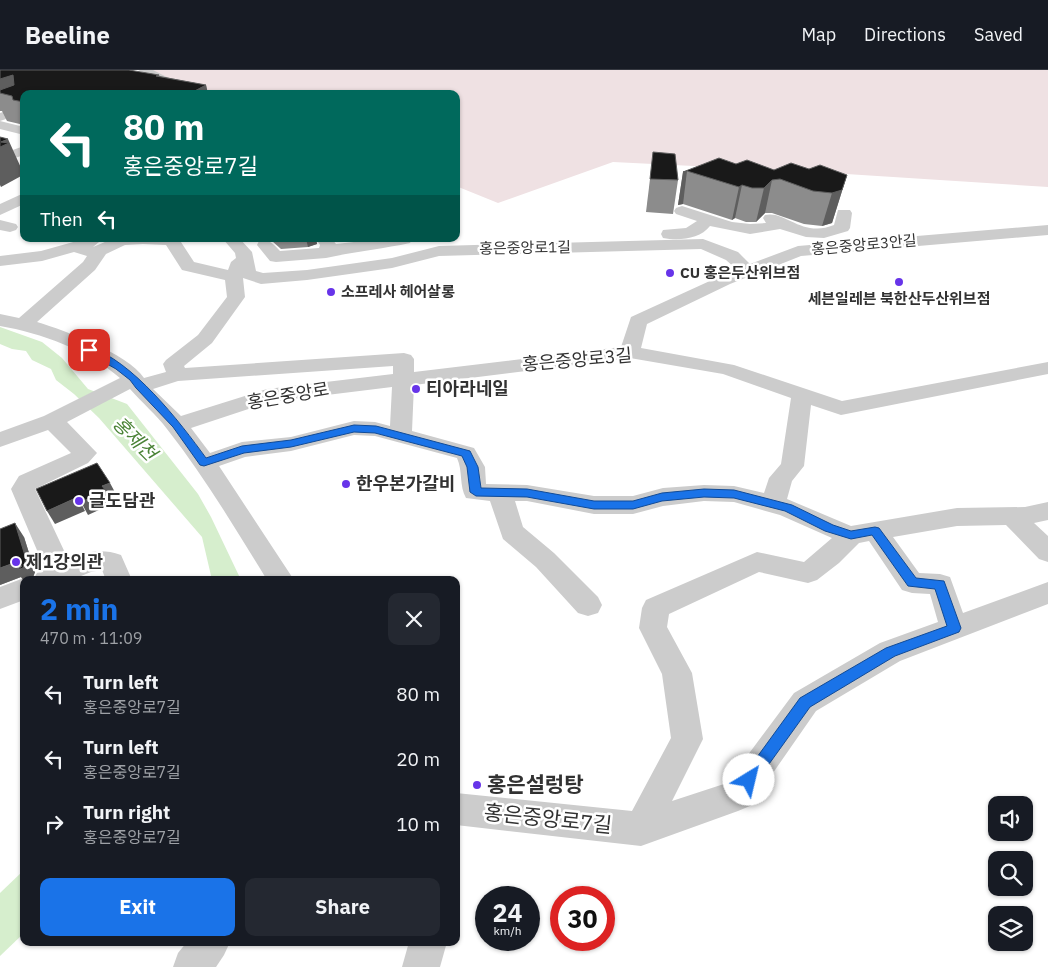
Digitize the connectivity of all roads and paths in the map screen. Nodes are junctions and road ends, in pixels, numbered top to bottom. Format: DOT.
graph roads {
  1 [pos="144,70"];
  2 [pos="186,90"];
  3 [pos="0,104"];
  4 [pos="15,109"];
  5 [pos="0,125"];
  6 [pos="20,130"];
  7 [pos="20,131"];
  8 [pos="0,139"];
  9 [pos="1,191"];
  10 [pos="20,196"];
  11 [pos="20,199"];
  12 [pos="0,210"];
  13 [pos="682,211"];
  14 [pos="844,213"];
  15 [pos="707,219"];
  16 [pos="1048,230"];
  17 [pos="37,242"];
  18 [pos="116,242"];
  19 [pos="171,242"];
  20 [pos="389,242"];
  21 [pos="325,244"];
  22 [pos="99,246"];
  23 [pos="237,246"];
  24 [pos="265,246"];
  25 [pos="483,249"];
  26 [pos="0,254"];
  27 [pos="748,271"];
  28 [pos="234,277"];
  29 [pos="0,320"];
  30 [pos="23,325"];
  31 [pos="630,352"];
  32 [pos="1048,368"];
  33 [pos="177,375"];
  34 [pos="403,379"];
  35 [pos="134,382"];
  36 [pos="802,395"];
  37 [pos="54,420"];
  38 [pos="176,424"];
  39 [pos="401,436"];
  40 [pos="0,440"];
  41 [pos="204,463"];
  42 [pos="500,493"];
  43 [pos="773,504"];
  44 [pos="1048,511"];
  45 [pos="1012,516"];
  46 [pos="863,533"];
  47 [pos="1048,552"];
  48 [pos="54,576"];
  49 [pos="56,576"];
  50 [pos="117,576"];
  51 [pos="278,576"];
  52 [pos="1048,593"];
  53 [pos="588,605"];
  54 [pos="954,628"];
  55 [pos="460,809"];
  56 [pos="641,829"];
  57 [pos="209,946"];
  58 [pos="427,946"];
  59 [pos="192,967"];
  60 [pos="421,967"];
  1 -- 2 [label="street"];
  3 -- 4 [label="street"];
  5 -- 6 [label="street"];
  7 -- 8 [label="street"];
  9 -- 10 [label="street"];
  11 -- 12 [label="street"];
  13 -- 15 [label="street"];
  14 -- 15 [label="street"];
  15 -- 25 [label="street"];
  16 -- 27 [label="street, 홍은중앙로3안길"];
  17 -- 26 [label="street"];
  18 -- 22 [label="street"];
  19 -- 28 [label="street"];
  20 -- 21 [label="street"];
  21 -- 24 [label="street"];
  22 -- 26 [label="street"];
  22 -- 30 [label="street"];
  23 -- 25 [label="street, 홍은중앙로1길"];
  23 -- 28 [label="street"];
  25 -- 27 [label="street, 홍은중앙로1길"];
  27 -- 31 [label="street, 홍은중앙로3안길"];
  28 -- 33 [label="street"];
  29 -- 30 [label="street"];
  30 -- 35 [label="street"];
  31 -- 34 [label="street, 홍은중앙로3길"];
  31 -- 36 [label="street, 홍은중앙로3길"];
  32 -- 36 [label="street, 홍은중앙로3길"];
  33 -- 34 [label="street"];
  33 -- 35 [label="street"];
  34 -- 38 [label="street, 홍은중앙로"];
  34 -- 39 [label="street"];
  35 -- 37 [label="street"];
  35 -- 38 [label="street"];
  36 -- 43 [label="street"];
  37 -- 40 [label="street"];
  37 -- 48 [label="street"];
  38 -- 41 [label="street"];
  39 -- 41 [label="street"];
  39 -- 42 [label="street"];
  41 -- 51 [label="street"];
  42 -- 43 [label="street"];
  42 -- 53 [label="street"];
  43 -- 46 [label="street"];
  44 -- 45 [label="street"];
  45 -- 46 [label="street"];
  45 -- 47 [label="street"];
  46 -- 54 [label="street"];
  46 -- 56 [label="street"];
  49 -- 50 [label="street"];
  52 -- 54 [label="street, 홍은중앙로7길"];
  54 -- 56 [label="street, 홍은중앙로7길"];
  55 -- 56 [label="street, 홍은중앙로7길"];
  57 -- 59 [label="street"];
  58 -- 60 [label="street"];
}
